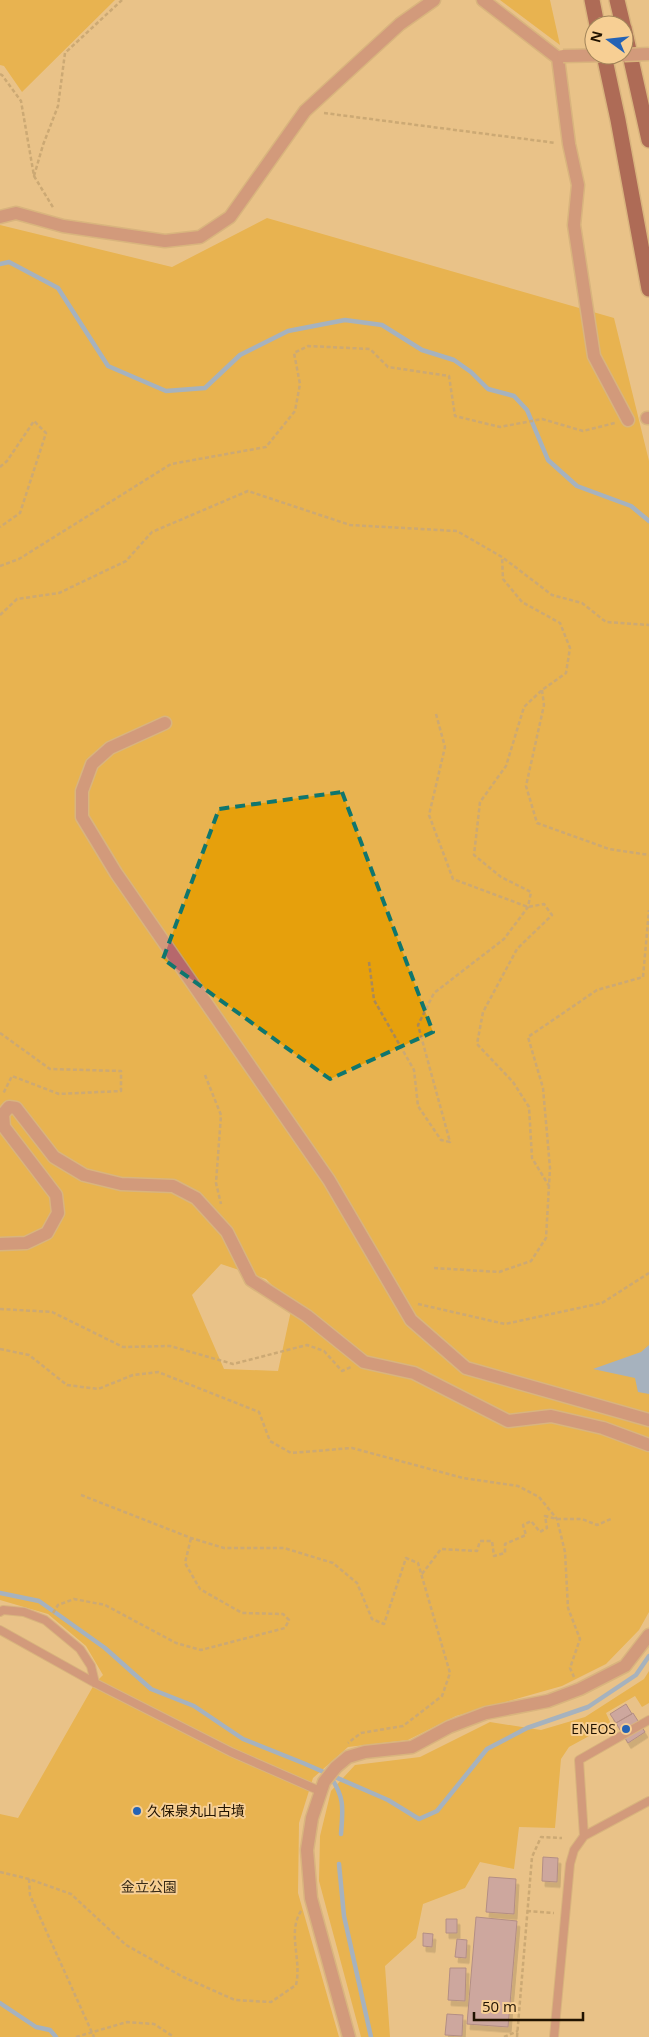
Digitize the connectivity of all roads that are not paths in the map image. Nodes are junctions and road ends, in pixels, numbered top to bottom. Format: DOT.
graph roads {
  1 [pos="434,0"];
  2 [pos="483,0"];
  3 [pos="592,0"];
  4 [pos="617,0"];
  5 [pos="595,15"];
  6 [pos="621,15"];
  7 [pos="649,54"];
  8 [pos="634,55"];
  9 [pos="584,56"];
  10 [pos="560,57"];
  11 [pos="606,65"];
  12 [pos="633,65"];
  13 [pos="649,140"];
  14 [pos="0,217"];
  15 [pos="649,290"];
  16 [pos="628,420"];
  17 [pos="165,724"];
  18 [pos="0,1244"];
  19 [pos="649,1420"];
  20 [pos="649,1445"];
  21 [pos="0,1612"];
  22 [pos="0,1630"];
  23 [pos="649,1635"];
  24 [pos="95,1683"];
  25 [pos="649,1720"];
  26 [pos="322,1786"];
  27 [pos="649,1801"];
  28 [pos="584,1836"];
  29 [pos="349,2037"];
  30 [pos="554,2037"];
  1 -- 14 [label="street"];
  2 -- 10 [label="street"];
  3 -- 5 [label="highway"];
  4 -- 6 [label="highway"];
  7 -- 8 [label="street, bridge"];
  9 -- 10 [label="street, bridge"];
  10 -- 16 [label="street"];
  11 -- 15 [label="highway"];
  12 -- 13 [label="highway"];
  17 -- 19 [label="street"];
  18 -- 20 [label="street"];
  21 -- 24 [label="lane"];
  22 -- 24 [label="lane"];
  23 -- 26 [label="street"];
  24 -- 26 [label="lane"];
  25 -- 28 [label="lane"];
  26 -- 29 [label="street"];
  27 -- 28 [label="lane"];
  28 -- 30 [label="lane"];
}
